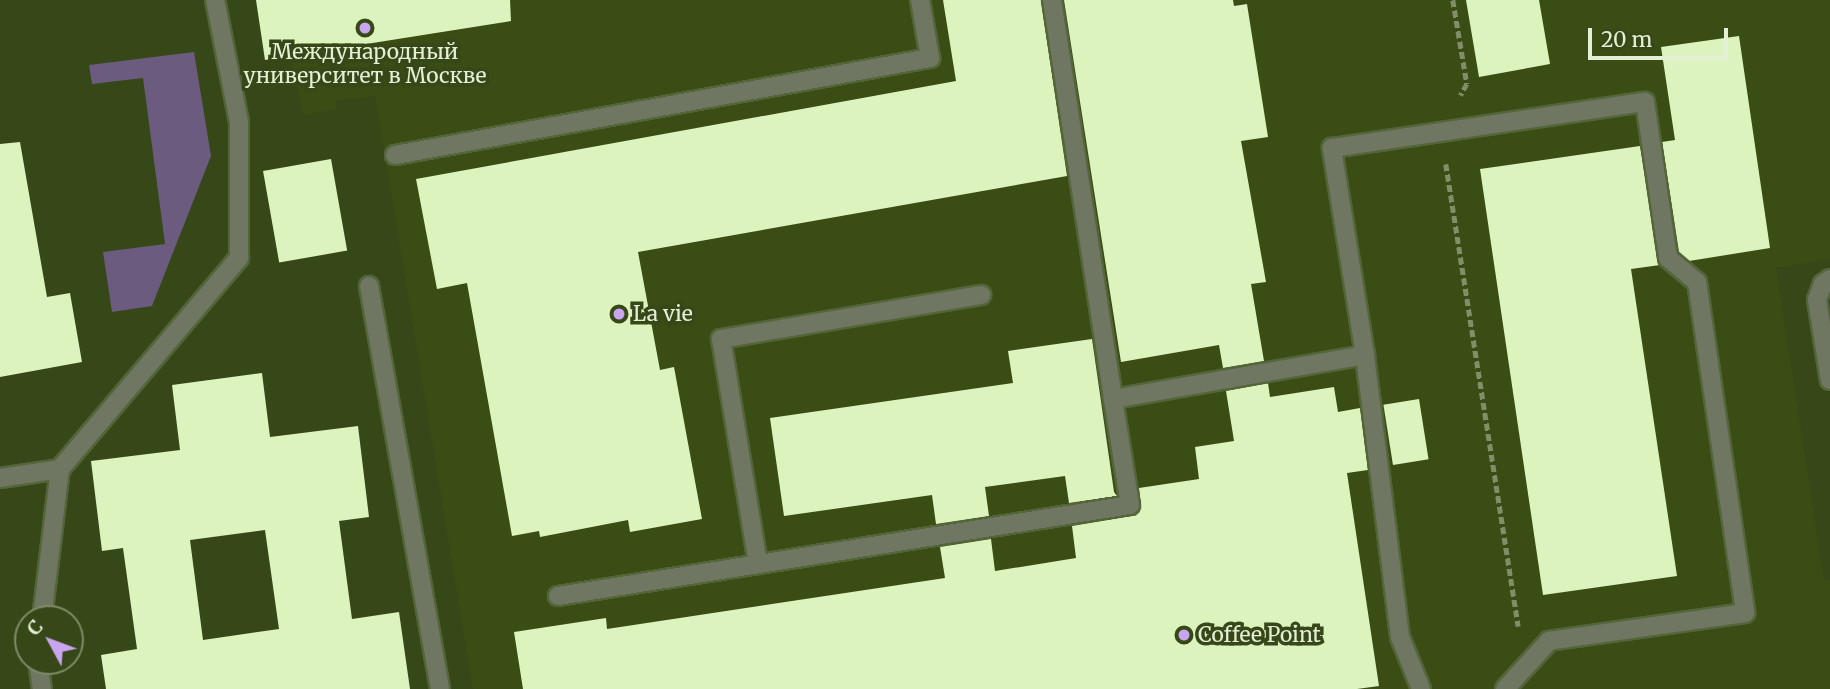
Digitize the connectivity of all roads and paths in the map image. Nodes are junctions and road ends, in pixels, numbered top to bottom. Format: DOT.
graph roads {
  1 [pos="215,0"];
  2 [pos="920,0"];
  3 [pos="1052,0"];
  4 [pos="1453,0"];
  5 [pos="1441,133"];
  6 [pos="395,155"];
  7 [pos="1830,279"];
  8 [pos="369,286"];
  9 [pos="981,295"];
  10 [pos="1365,355"];
  11 [pos="1830,380"];
  12 [pos="1113,399"];
  13 [pos="60,469"];
  14 [pos="0,478"];
  15 [pos="758,564"];
  16 [pos="558,596"];
  17 [pos="44,605"];
  18 [pos="1525,667"];
  19 [pos="440,689"];
  20 [pos="1421,689"];
  21 [pos="1505,689"];
  1 -- 13 [label="lane"];
  2 -- 6 [label="lane"];
  3 -- 12 [label="lane"];
  4 -- 5 [label="path"];
  5 -- 10 [label="lane"];
  5 -- 18 [label="path"];
  5 -- 18 [label="lane"];
  7 -- 11 [label="lane"];
  8 -- 19 [label="lane"];
  9 -- 15 [label="lane"];
  10 -- 12 [label="lane"];
  10 -- 20 [label="lane"];
  12 -- 15 [label="lane"];
  13 -- 14 [label="lane"];
  13 -- 17 [label="lane"];
  15 -- 16 [label="lane"];
  18 -- 21 [label="lane"];
}
